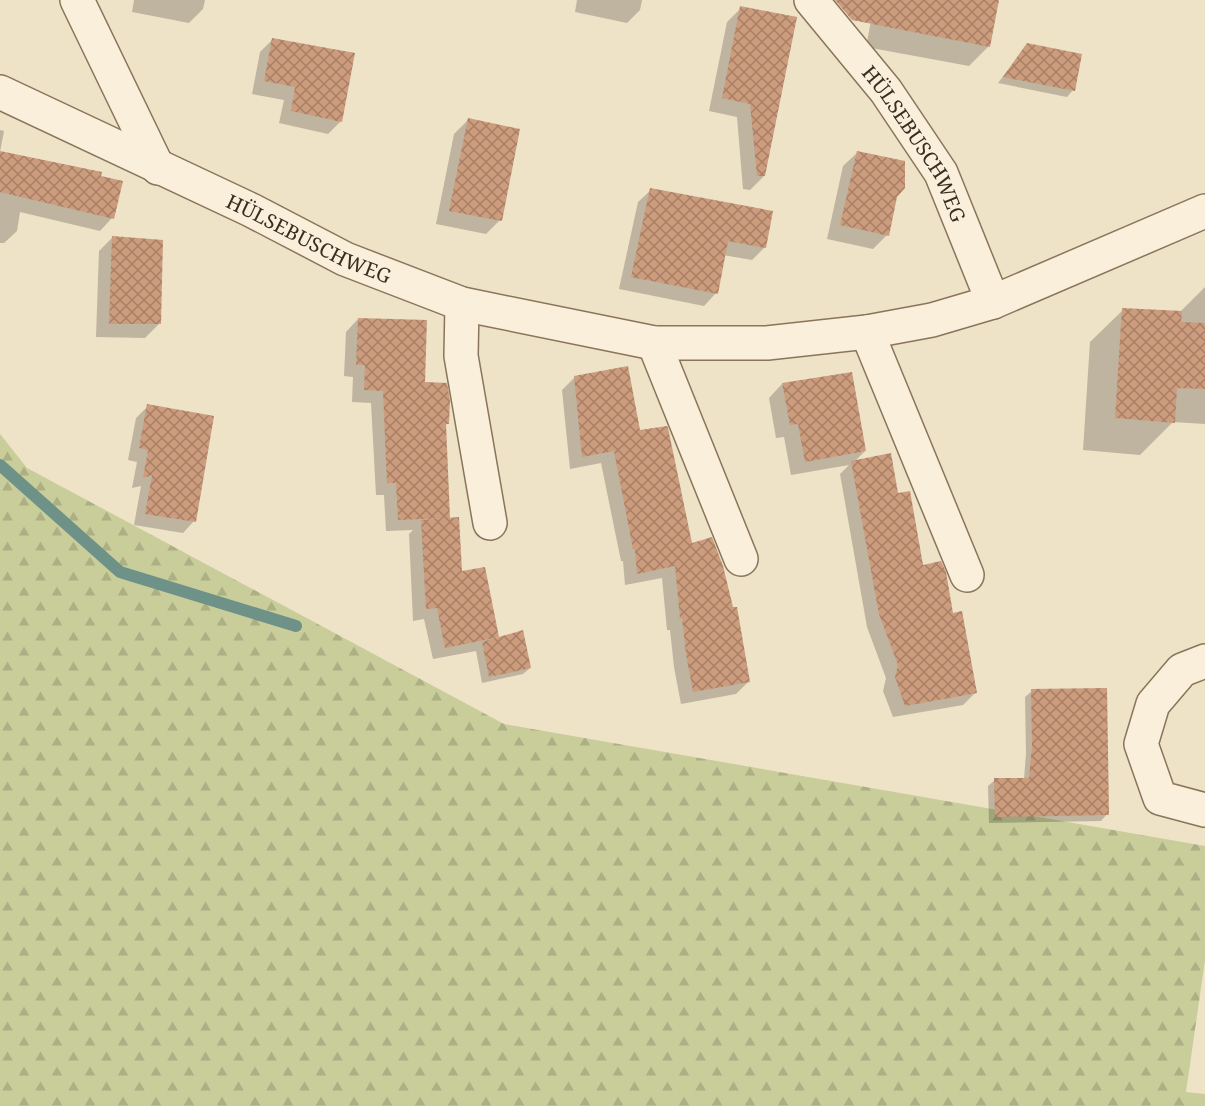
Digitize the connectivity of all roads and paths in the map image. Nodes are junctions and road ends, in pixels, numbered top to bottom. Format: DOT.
graph roads {
  1 [pos="77,0"];
  2 [pos="811,0"];
  3 [pos="0,92"];
  4 [pos="158,168"];
  5 [pos="1205,211"];
  6 [pos="993,302"];
  7 [pos="462,304"];
  8 [pos="867,332"];
  9 [pos="654,342"];
  10 [pos="490,523"];
  11 [pos="741,560"];
  12 [pos="967,575"];
  13 [pos="1205,661"];
  14 [pos="1205,810"];
  1 -- 4 [label="street"];
  2 -- 6 [label="street, HÜLSEBUSCHWEG"];
  3 -- 4 [label="street, HÜLSEBUSCHWEG"];
  4 -- 7 [label="street, HÜLSEBUSCHWEG"];
  5 -- 6 [label="street, HÜLSEBUSCHWEG"];
  6 -- 8 [label="street, HÜLSEBUSCHWEG"];
  7 -- 9 [label="street, HÜLSEBUSCHWEG"];
  7 -- 10 [label="street"];
  8 -- 9 [label="street, HÜLSEBUSCHWEG"];
  8 -- 12 [label="street"];
  9 -- 11 [label="street"];
  13 -- 14 [label="street"];
}
